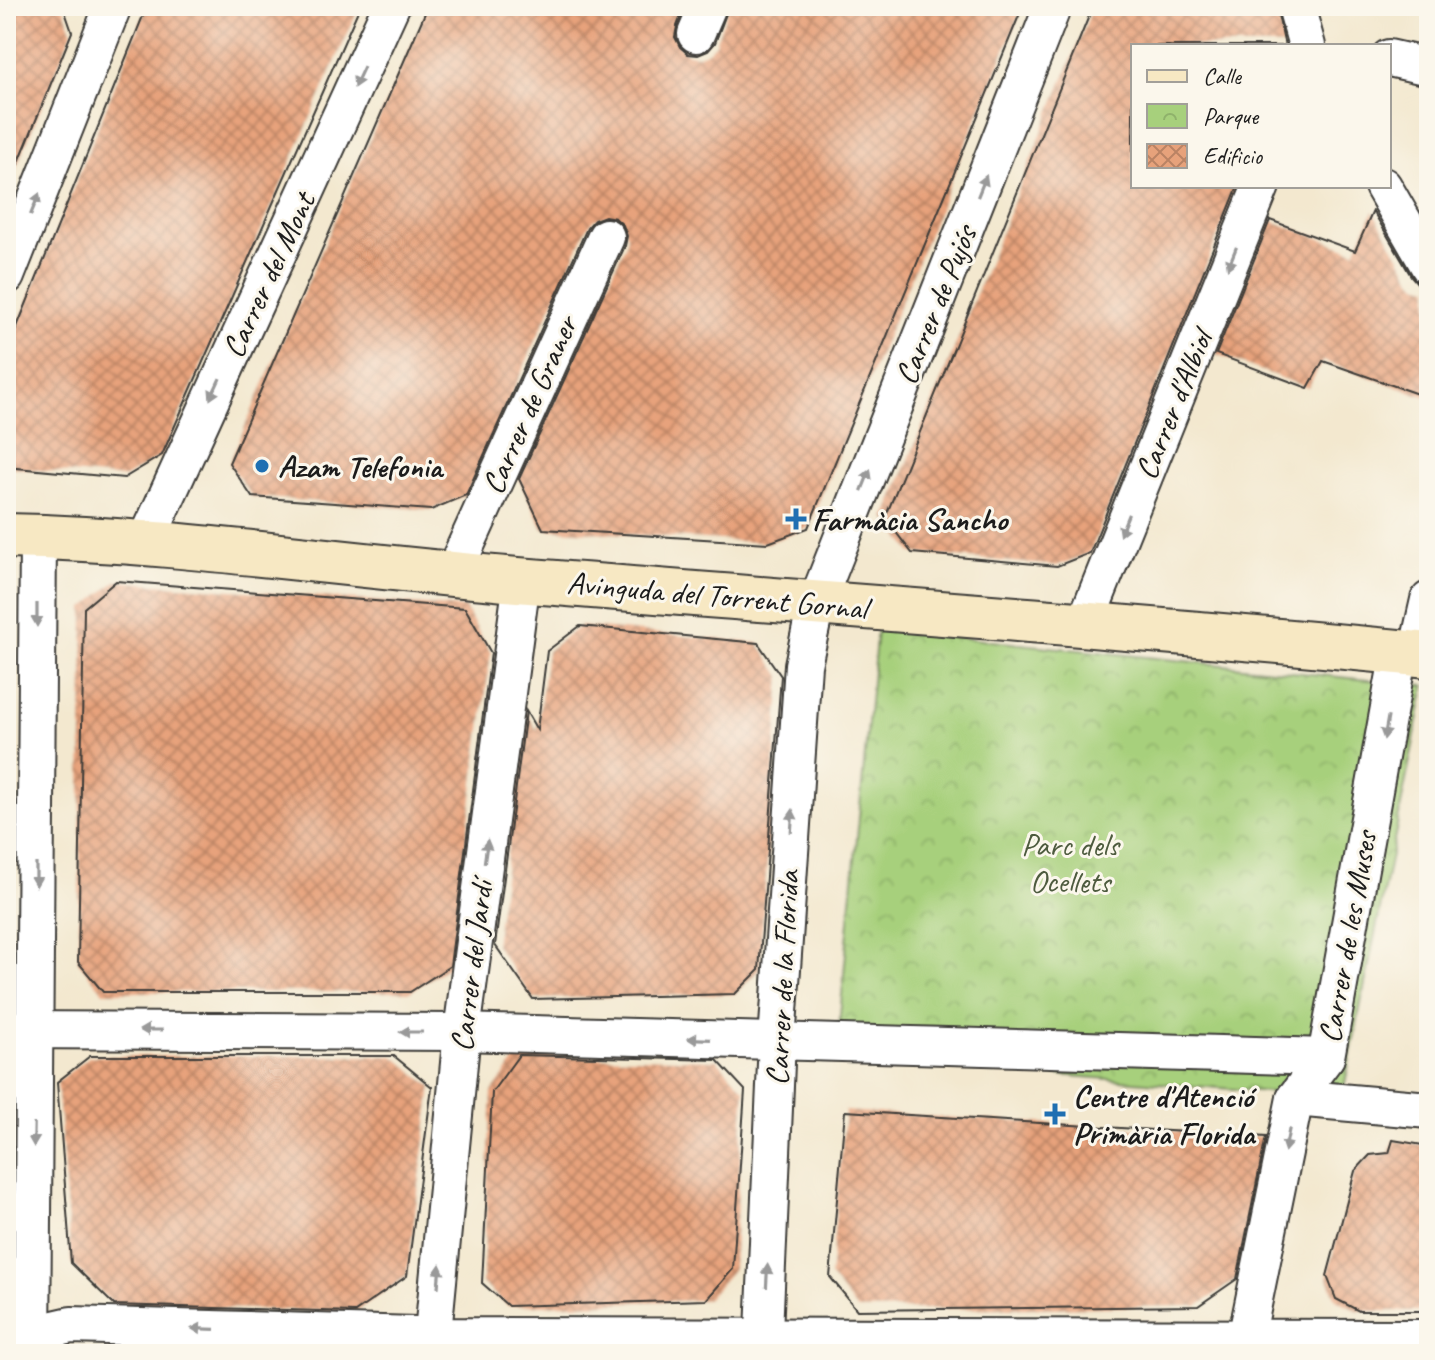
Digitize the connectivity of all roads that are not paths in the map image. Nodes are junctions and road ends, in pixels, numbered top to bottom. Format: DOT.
graph roads {
  1 [pos="113,6"];
  2 [pos="391,6"];
  3 [pos="1053,6"];
  4 [pos="1391,58"];
  5 [pos="1429,67"];
  6 [pos="1260,188"];
  7 [pos="1384,188"];
  8 [pos="606,237"];
  9 [pos="1429,266"];
  10 [pos="6,276"];
  11 [pos="22,536"];
  12 [pos="145,544"];
  13 [pos="453,574"];
  14 [pos="522,580"];
  15 [pos="1429,600"];
  16 [pos="816,604"];
  17 [pos="1085,623"];
  18 [pos="1415,653"];
  19 [pos="20,1029"];
  20 [pos="462,1032"];
  21 [pos="777,1041"];
  22 [pos="1326,1057"];
  23 [pos="1295,1098"];
  24 [pos="1429,1110"];
  25 [pos="1429,1338"];
  26 [pos="23,1341"];
  27 [pos="432,1345"];
  28 [pos="1245,1345"];
  29 [pos="764,1346"];
  10 -- 1 [label="street, one-way"];
  2 -- 12 [label="street, Carrer del Mont, one-way"];
  16 -- 3 [label="street, Carrer de Pujós, one-way"];
  4 -- 5 [label="street"];
  6 -- 17 [label="street, Carrer d'Albiol, one-way"];
  7 -- 9 [label="street"];
  8 -- 13 [label="street, Carrer de Graner"];
  11 -- 12 [label="street, Avinguda del Torrent Gornal"];
  11 -- 19 [label="street, one-way"];
  12 -- 13 [label="street, Avinguda del Torrent Gornal"];
  13 -- 14 [label="street, Avinguda del Torrent Gornal"];
  14 -- 16 [label="street, Avinguda del Torrent Gornal"];
  20 -- 14 [label="street, Carrer del Jardí, one-way"];
  15 -- 18 [label="street, Carrer de les Muses"];
  16 -- 17 [label="street, Avinguda del Torrent Gornal"];
  21 -- 16 [label="street, Carrer de la Florida, one-way"];
  17 -- 18 [label="street, Avinguda del Torrent Gornal"];
  18 -- 22 [label="street, Carrer de les Muses, one-way"];
  20 -- 19 [label="street, one-way"];
  19 -- 26 [label="street, one-way"];
  21 -- 20 [label="street, one-way"];
  27 -- 20 [label="street, Carrer del Jardí, one-way"];
  21 -- 22 [label="street"];
  29 -- 21 [label="street, Carrer de la Florida, one-way"];
  22 -- 23 [label="street, Carrer de les Muses"];
  23 -- 24 [label="street"];
  23 -- 28 [label="street, Carrer de les Muses, one-way"];
  25 -- 28 [label="street"];
  27 -- 26 [label="street, one-way"];
  27 -- 29 [label="street"];
  28 -- 29 [label="street"];
}
